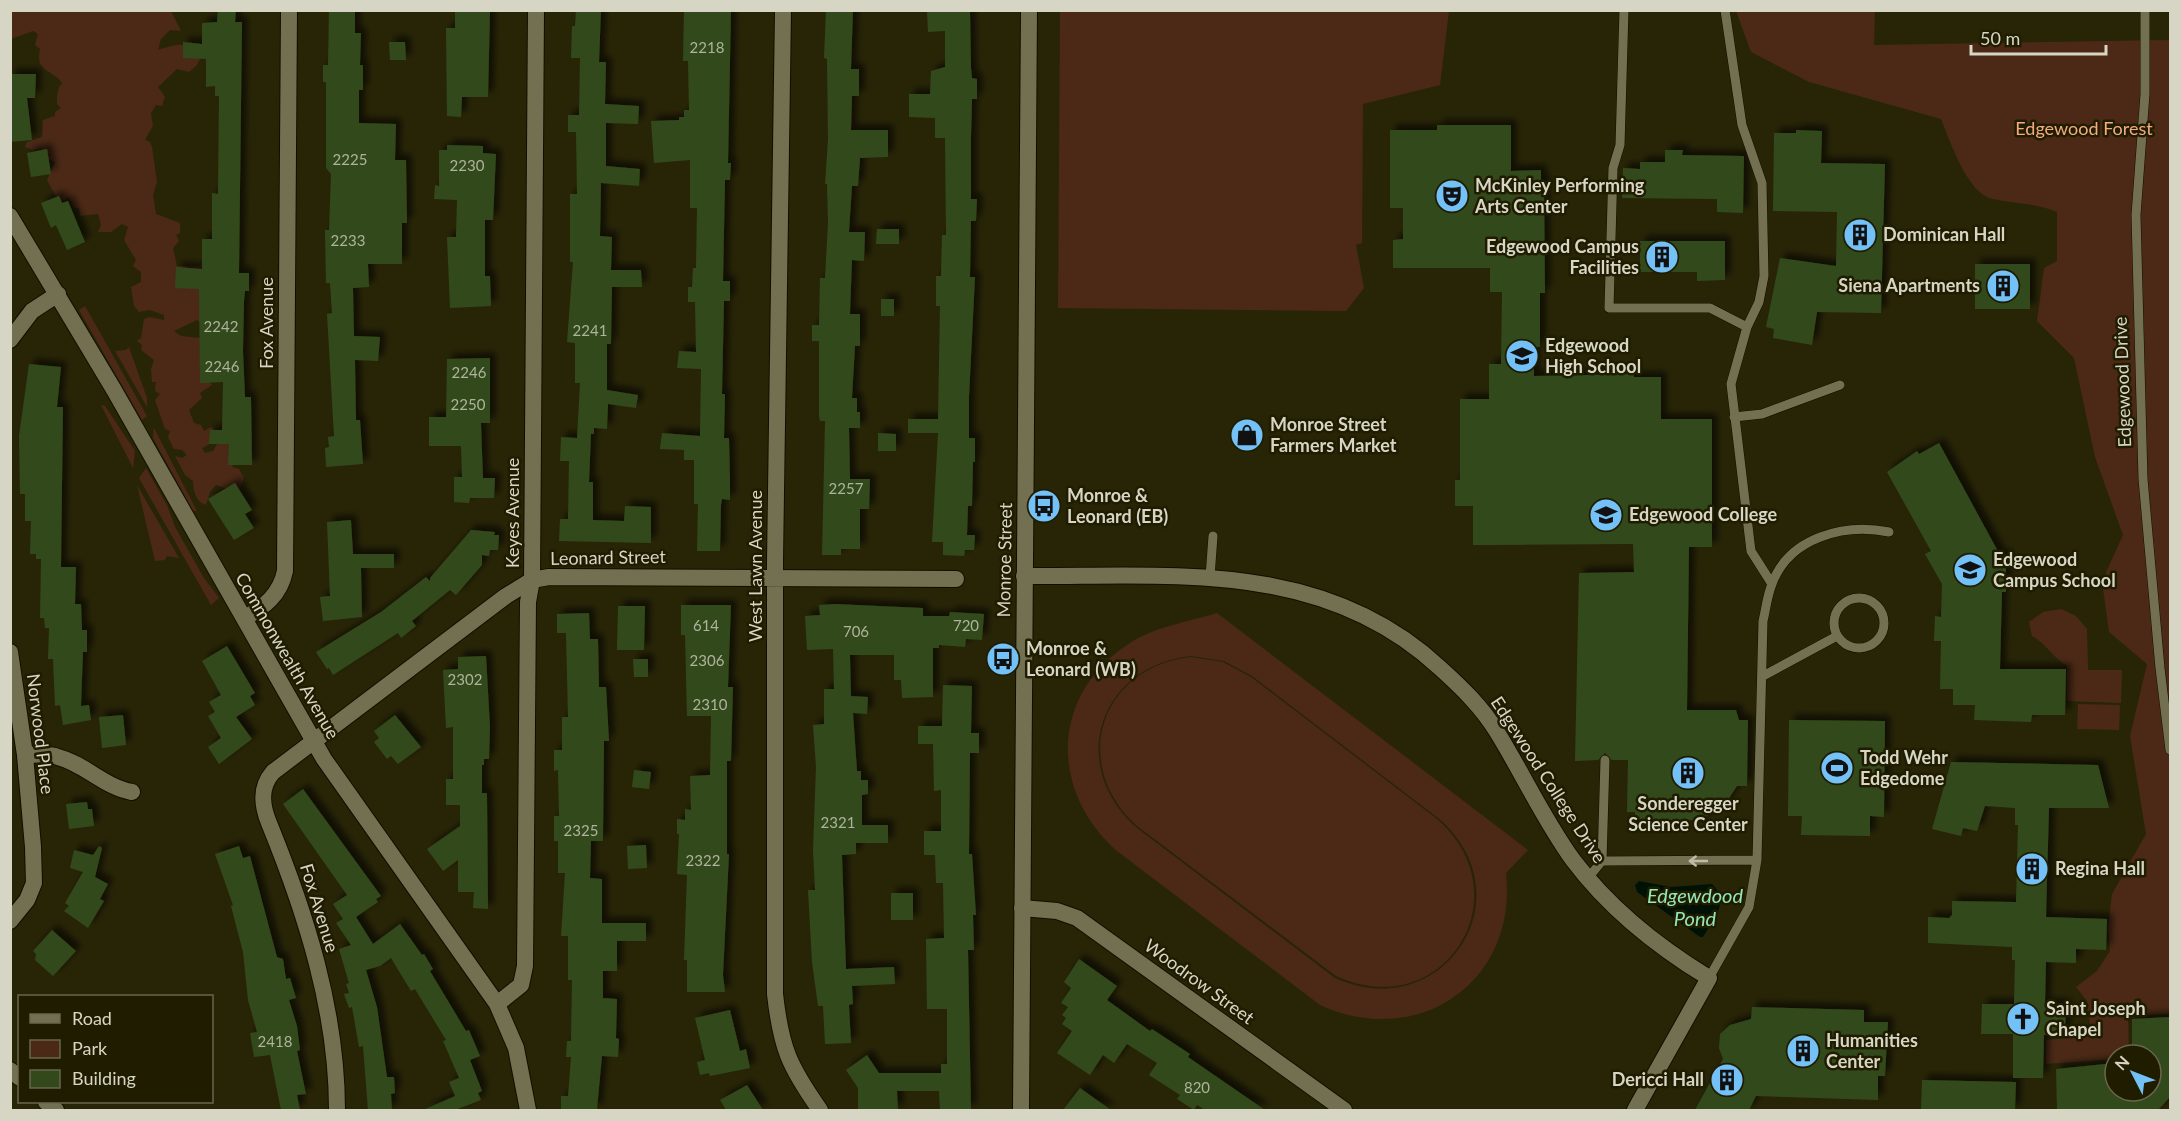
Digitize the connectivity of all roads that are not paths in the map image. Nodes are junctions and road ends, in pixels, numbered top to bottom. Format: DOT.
graph roads {
  1 [pos="289,10"];
  2 [pos="536,10"];
  3 [pos="783,10"];
  4 [pos="1029,10"];
  5 [pos="1624,10"];
  6 [pos="1725,10"];
  7 [pos="2145,10"];
  8 [pos="10,216"];
  9 [pos="58,294"];
  10 [pos="1747,327"];
  11 [pos="10,340"];
  12 [pos="1840,385"];
  13 [pos="1734,417"];
  14 [pos="1889,532"];
  15 [pos="1213,536"];
  16 [pos="775,576"];
  17 [pos="1024,576"];
  18 [pos="1210,578"];
  19 [pos="956,579"];
  20 [pos="532,580"];
  21 [pos="1772,584"];
  22 [pos="245,618"];
  23 [pos="1837,636"];
  24 [pos="10,652"];
  25 [pos="1763,676"];
  26 [pos="13,689"];
  27 [pos="314,742"];
  28 [pos="2170,750"];
  29 [pos="24,755"];
  30 [pos="1605,760"];
  31 [pos="132,792"];
  32 [pos="1757,860"];
  33 [pos="1602,861"];
  34 [pos="1588,878"];
  35 [pos="1022,909"];
  36 [pos="10,921"];
  37 [pos="1709,978"];
  38 [pos="497,1004"];
  39 [pos="337,1110"];
  40 [pos="528,1110"];
  41 [pos="820,1110"];
  42 [pos="1021,1110"];
  43 [pos="1344,1110"];
  44 [pos="1635,1110"];
  1 -- 22 [label="street, Fox Avenue"];
  2 -- 20 [label="street, Keyes Avenue"];
  3 -- 16 [label="street, West Lawn Avenue"];
  4 -- 17 [label="street, Monroe Street"];
  5 -- 10 [label="lane"];
  6 -- 10 [label="lane"];
  7 -- 28 [label="lane, Edgewood Drive"];
  8 -- 9 [label="street, Commonwealth Avenue"];
  9 -- 11 [label="street"];
  9 -- 22 [label="street, Commonwealth Avenue"];
  10 -- 13 [label="lane"];
  12 -- 13 [label="lane"];
  13 -- 21 [label="lane"];
  14 -- 21 [label="lane"];
  15 -- 18 [label="lane"];
  16 -- 19 [label="street, Leonard Street"];
  16 -- 20 [label="street, Leonard Street"];
  16 -- 41 [label="street, West Lawn Avenue"];
  17 -- 18 [label="street, Edgewood College Drive"];
  17 -- 35 [label="street, Monroe Street"];
  18 -- 34 [label="street, Edgewood College Drive"];
  20 -- 27 [label="street, Leonard Street"];
  20 -- 38 [label="street, Keyes Avenue"];
  21 -- 25 [label="lane"];
  22 -- 27 [label="street, Commonwealth Avenue"];
  23 -- 23 [label="lane"];
  23 -- 25 [label="lane"];
  24 -- 26 [label="street, Norwood Place"];
  25 -- 32 [label="lane"];
  26 -- 29 [label="street, Norwood Place"];
  27 -- 38 [label="street, Commonwealth Avenue"];
  27 -- 39 [label="street, Fox Avenue"];
  29 -- 31 [label="street"];
  29 -- 36 [label="street, Norwood Place"];
  30 -- 33 [label="lane"];
  32 -- 33 [label="lane, one-way"];
  32 -- 37 [label="lane"];
  33 -- 34 [label="lane"];
  34 -- 37 [label="street, Edgewood College Drive"];
  35 -- 42 [label="street, Monroe Street"];
  35 -- 43 [label="street, Woodrow Street"];
  37 -- 44 [label="street"];
  38 -- 40 [label="street, Commonwealth Avenue"];
}
